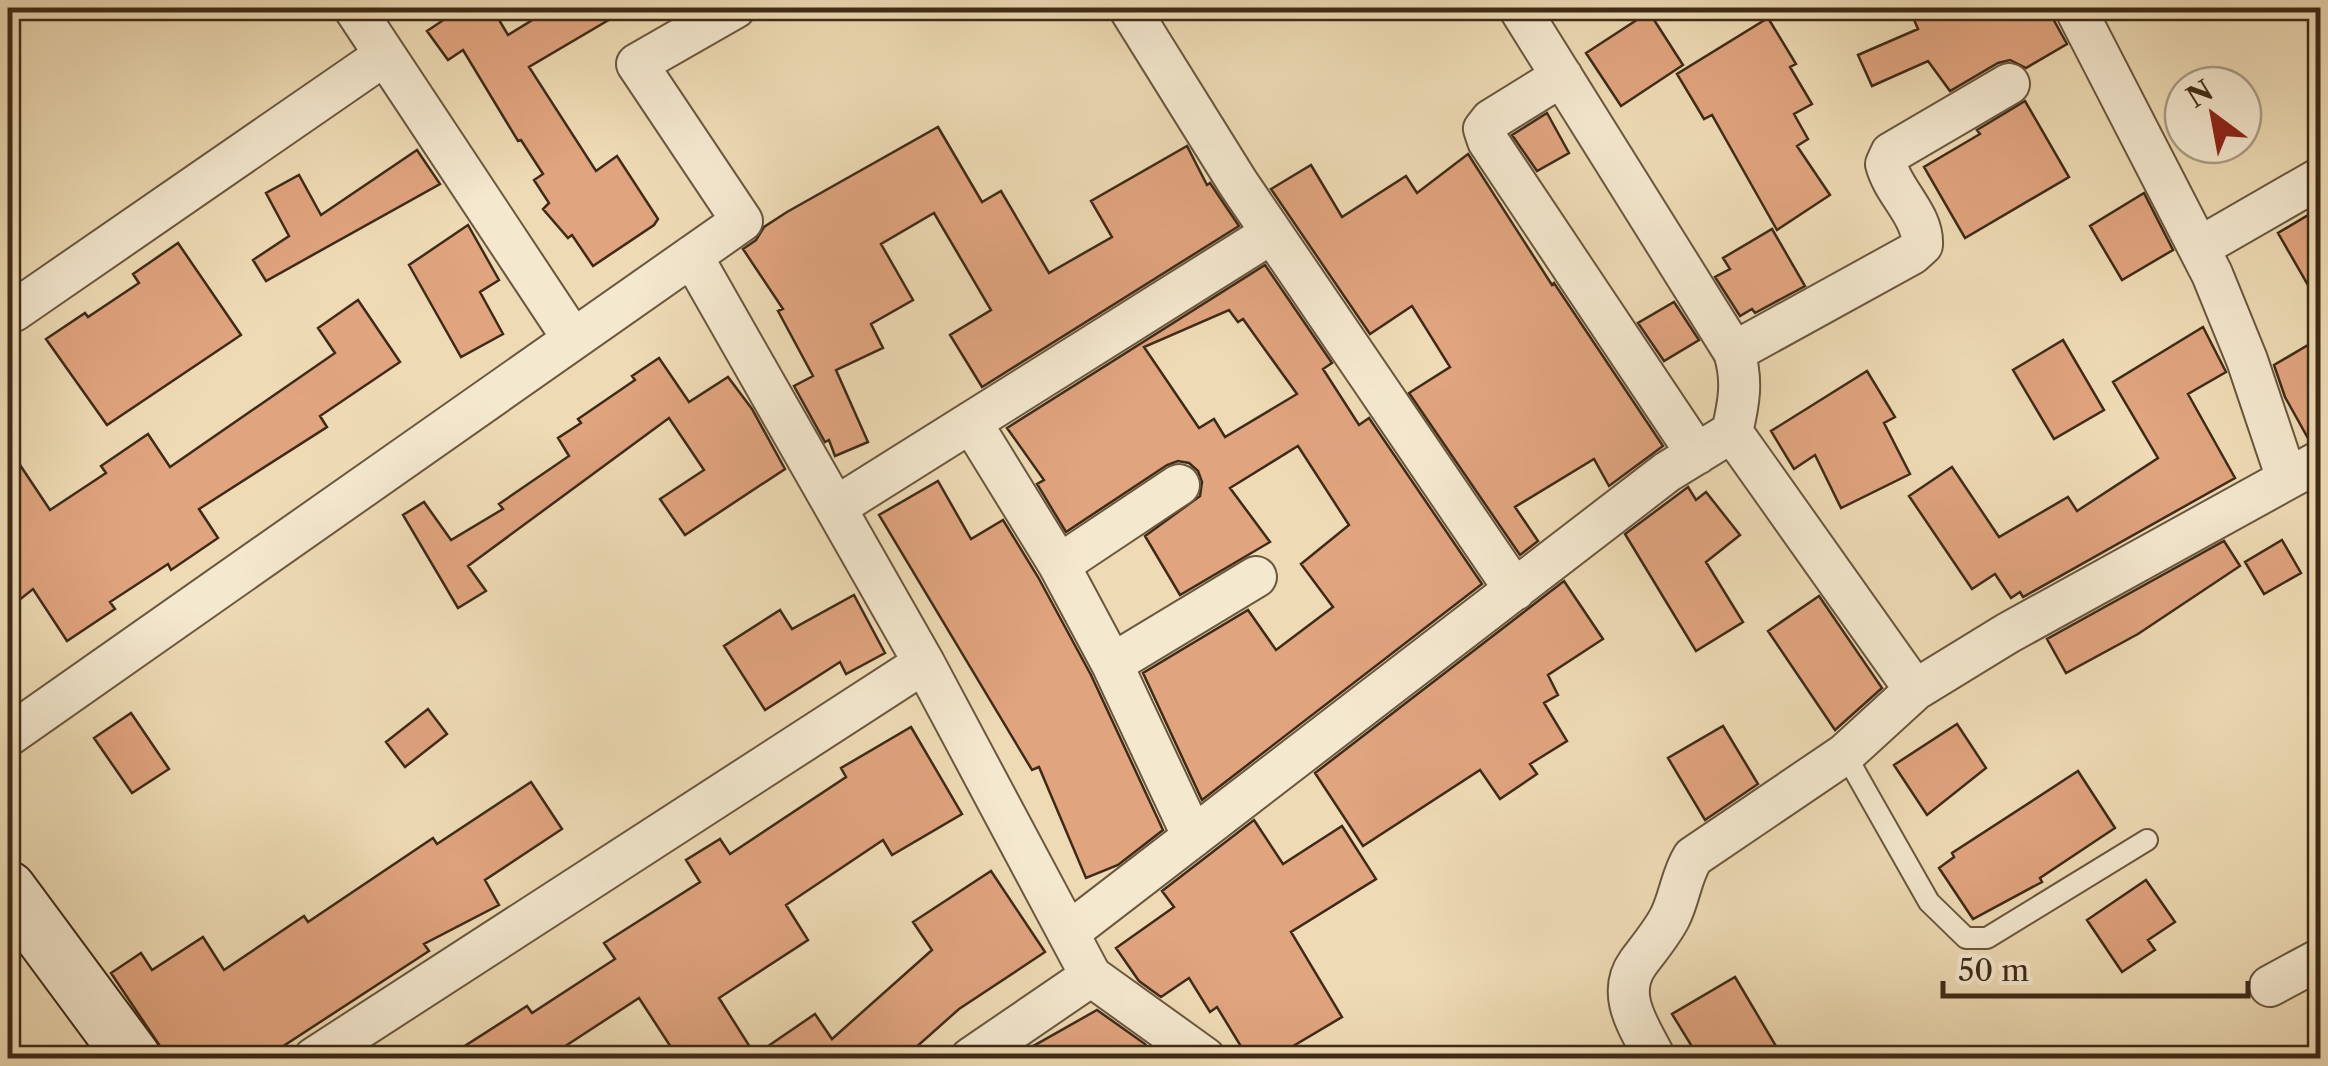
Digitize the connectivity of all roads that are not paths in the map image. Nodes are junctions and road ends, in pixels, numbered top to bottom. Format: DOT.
graph roads {
  1 [pos="354,8"];
  2 [pos="1129,8"];
  3 [pos="1519,8"];
  4 [pos="2075,8"];
  5 [pos="725,10"];
  6 [pos="385,55"];
  7 [pos="1562,76"];
  8 [pos="2009,84"];
  9 [pos="2320,178"];
  10 [pos="742,221"];
  11 [pos="1272,233"];
  12 [pos="2200,247"];
  13 [pos="692,256"];
  14 [pos="8,311"];
  15 [pos="724,313"];
  16 [pos="574,339"];
  17 [pos="1734,352"];
  18 [pos="971,422"];
  19 [pos="1732,432"];
  20 [pos="1697,454"];
  21 [pos="2304,470"];
  22 [pos="1179,485"];
  23 [pos="836,507"];
  24 [pos="1059,566"];
  25 [pos="1256,576"];
  26 [pos="1514,590"];
  27 [pos="924,662"];
  28 [pos="1112,664"];
  29 [pos="1915,690"];
  30 [pos="8,736"];
  31 [pos="1845,754"];
  32 [pos="1193,837"];
  33 [pos="2147,840"];
  34 [pos="8,889"];
  35 [pos="1068,933"];
  36 [pos="2320,960"];
  37 [pos="1091,976"];
  38 [pos="2270,986"];
  39 [pos="133,1058"];
  40 [pos="314,1058"];
  41 [pos="971,1058"];
  42 [pos="1205,1058"];
  43 [pos="1655,1058"];
  1 -- 6 [label="street"];
  2 -- 11 [label="street"];
  3 -- 7 [label="street"];
  4 -- 12 [label="street"];
  5 -- 10 [label="street"];
  6 -- 14 [label="street"];
  6 -- 16 [label="street"];
  7 -- 17 [label="street"];
  7 -- 20 [label="street"];
  8 -- 17 [label="street"];
  9 -- 12 [label="street"];
  10 -- 13 [label="street"];
  10 -- 15 [label="street"];
  11 -- 18 [label="street"];
  11 -- 26 [label="street"];
  12 -- 21 [label="street"];
  13 -- 15 [label="street"];
  13 -- 16 [label="street"];
  15 -- 23 [label="street"];
  16 -- 30 [label="street"];
  17 -- 19 [label="street"];
  18 -- 23 [label="street"];
  18 -- 24 [label="street"];
  19 -- 20 [label="street"];
  19 -- 29 [label="street"];
  20 -- 26 [label="street"];
  21 -- 29 [label="street"];
  22 -- 24 [label="street"];
  23 -- 27 [label="street"];
  24 -- 28 [label="street"];
  25 -- 28 [label="street"];
  26 -- 32 [label="street"];
  27 -- 35 [label="street"];
  27 -- 40 [label="street"];
  28 -- 32 [label="street"];
  29 -- 31 [label="street"];
  31 -- 33 [label="lane"];
  31 -- 43 [label="street"];
  32 -- 35 [label="street"];
  34 -- 39 [label="main road"];
  35 -- 37 [label="street"];
  36 -- 38 [label="street"];
  37 -- 41 [label="street"];
  37 -- 42 [label="street"];
}
